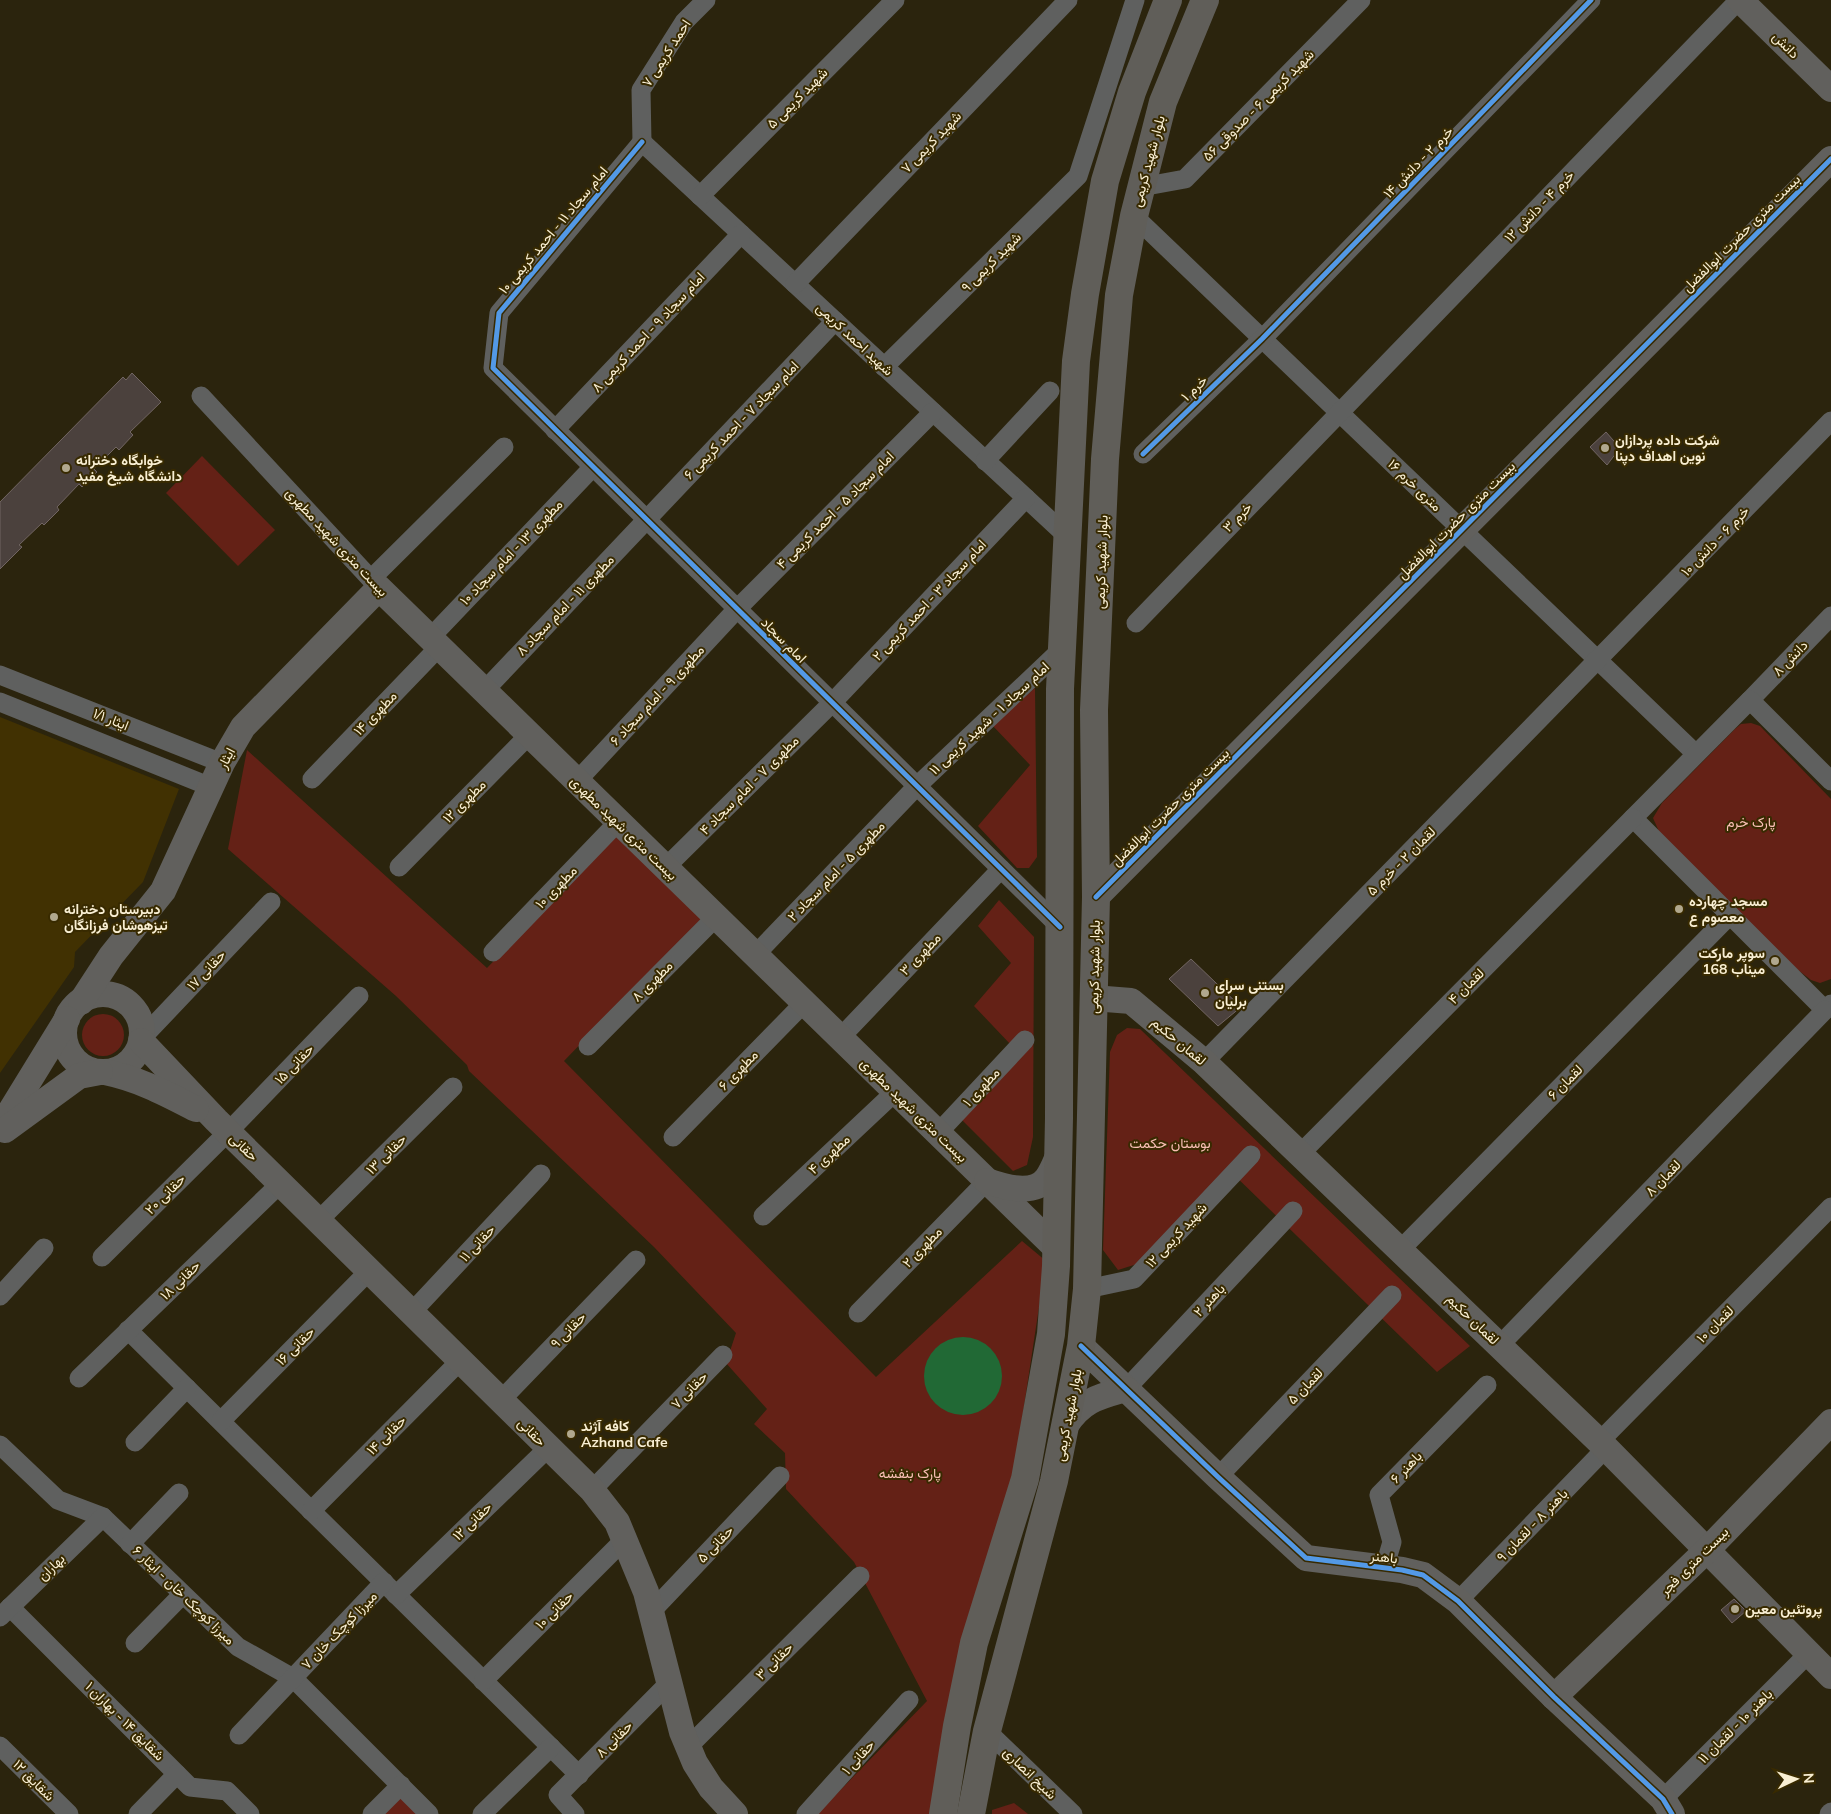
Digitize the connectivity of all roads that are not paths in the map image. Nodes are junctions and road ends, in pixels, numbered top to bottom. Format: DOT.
graph roads {
  1 [pos="706,0"];
  2 [pos="895,0"];
  3 [pos="1068,0"];
  4 [pos="1135,0"];
  5 [pos="1168,0"];
  6 [pos="1205,0"];
  7 [pos="1362,0"];
  8 [pos="1591,0"];
  9 [pos="1740,0"];
  10 [pos="1831,89"];
  11 [pos="642,142"];
  12 [pos="1831,159"];
  13 [pos="1078,176"];
  14 [pos="1105,181"];
  15 [pos="1142,187"];
  16 [pos="700,196"];
  17 [pos="1134,216"];
  18 [pos="741,234"];
  19 [pos="795,284"];
  20 [pos="835,321"];
  21 [pos="1262,339"];
  22 [pos="884,367"];
  23 [pos="493,368"];
  24 [pos="1050,391"];
  25 [pos="201,396"];
  26 [pos="933,412"];
  27 [pos="1338,412"];
  28 [pos="1831,421"];
  29 [pos="555,430"];
  30 [pos="504,448"];
  31 [pos="1143,454"];
  32 [pos="985,460"];
  33 [pos="593,467"];
  34 [pos="1026,498"];
  35 [pos="646,520"];
  36 [pos="1462,530"];
  37 [pos="1068,537"];
  38 [pos="375,584"];
  39 [pos="737,609"];
  40 [pos="1831,616"];
  41 [pos="1136,622"];
  42 [pos="435,642"];
  43 [pos="1062,649"];
  44 [pos="1599,660"];
  45 [pos="0,675"];
  46 [pos="484,690"];
  47 [pos="1750,700"];
  48 [pos="0,702"];
  49 [pos="832,703"];
  50 [pos="530,735"];
  51 [pos="1696,754"];
  52 [pos="222,763"];
  53 [pos="312,779"];
  54 [pos="576,781"];
  55 [pos="1831,781"];
  56 [pos="917,786"];
  57 [pos="211,787"];
  58 [pos="1633,818"];
  59 [pos="618,822"];
  60 [pos="399,867"];
  61 [pos="665,868"];
  62 [pos="1001,869"];
  63 [pos="1096,897"];
  64 [pos="271,902"];
  65 [pos="1730,915"];
  66 [pos="716,917"];
  67 [pos="1060,927"];
  68 [pos="493,952"];
  69 [pos="755,955"];
  70 [pos="110,956"];
  71 [pos="114,996"];
  72 [pos="359,996"];
  73 [pos="1093,998"];
  74 [pos="804,1003"];
  75 [pos="1828,1007"];
  76 [pos="74,1009"];
  77 [pos="840,1038"];
  78 [pos="141,1039"];
  79 [pos="1025,1040"];
  80 [pos="588,1046"];
  81 [pos="1204,1062"];
  82 [pos="102,1072"];
  83 [pos="452,1087"];
  84 [pos="895,1092"];
  85 [pos="222,1126"];
  86 [pos="0,1128"];
  87 [pos="0,1133"];
  88 [pos="938,1134"];
  89 [pos="673,1138"];
  90 [pos="1300,1154"];
  91 [pos="1251,1155"];
  92 [pos="1058,1156"];
  93 [pos="541,1174"];
  94 [pos="987,1181"];
  95 [pos="281,1183"];
  96 [pos="1831,1207"];
  97 [pos="1293,1211"];
  98 [pos="764,1216"];
  99 [pos="318,1220"];
  100 [pos="44,1248"];
  101 [pos="1057,1249"];
  102 [pos="1400,1249"];
  103 [pos="102,1257"];
  104 [pos="636,1260"];
  105 [pos="370,1270"];
  106 [pos="1087,1290"];
  107 [pos="1392,1295"];
  108 [pos="0,1296"];
  109 [pos="412,1312"];
  110 [pos="858,1313"];
  111 [pos="128,1330"];
  112 [pos="1500,1345"];
  113 [pos="1081,1346"];
  114 [pos="723,1355"];
  115 [pos="461,1360"];
  116 [pos="80,1378"];
  117 [pos="1487,1385"];
  118 [pos="187,1388"];
  119 [pos="1126,1389"];
  120 [pos="501,1400"];
  121 [pos="221,1421"];
  122 [pos="1831,1422"];
  123 [pos="1066,1425"];
  124 [pos="135,1442"];
  125 [pos="0,1445"];
  126 [pos="1602,1445"];
  127 [pos="548,1448"];
  128 [pos="780,1476"];
  129 [pos="1218,1478"];
  130 [pos="592,1490"];
  131 [pos="179,1493"];
  132 [pos="311,1511"];
  133 [pos="103,1517"];
  134 [pos="625,1539"];
  135 [pos="130,1544"];
  136 [pos="1707,1550"];
  137 [pos="1384,1569"];
  138 [pos="860,1576"];
  139 [pos="390,1588"];
  140 [pos="182,1595"];
  141 [pos="1458,1601"];
  142 [pos="5,1612"];
  143 [pos="651,1612"];
  144 [pos="135,1643"];
  145 [pos="1824,1667"];
  146 [pos="293,1678"];
  147 [pos="484,1681"];
  148 [pos="669,1683"];
  149 [pos="1554,1697"];
  150 [pos="909,1700"];
  151 [pos="987,1731"];
  152 [pos="239,1735"];
  153 [pos="0,1746"];
  154 [pos="551,1747"];
  155 [pos="688,1747"];
  156 [pos="177,1774"];
  157 [pos="579,1775"];
  158 [pos="401,1786"];
  159 [pos="1668,1806"];
  160 [pos="726,1811"];
  161 [pos="69,1814"];
  162 [pos="138,1814"];
  163 [pos="250,1814"];
  164 [pos="372,1814"];
  165 [pos="429,1814"];
  166 [pos="482,1814"];
  167 [pos="576,1814"];
  168 [pos="806,1814"];
  169 [pos="943,1814"];
  170 [pos="971,1814"];
  171 [pos="1073,1814"];
  1 -- 11 [label="street, احمد کریمی ۷"];
  2 -- 16 [label="street, شهید کریمی ۵"];
  3 -- 19 [label="street, شهید کریمی ۷"];
  4 -- 13 [label="street"];
  5 -- 14 [label="main road"];
  6 -- 15 [label="main road, بلوار شهید کریمی"];
  7 -- 15 [label="street, شهید کریمی ۶ - صدوقی ۵۶"];
  8 -- 21 [label="street, خرم ۲ - دانش ۱۴"];
  9 -- 10 [label="main road, دانش"];
  9 -- 27 [label="street, خرم ۴ - دانش ۱۲"];
  11 -- 16 [label="street, شهید احمد کریمی"];
  11 -- 23 [label="street, امام سجاد ۱۱ - احمد کریمی ۱۰"];
  12 -- 36 [label="main road, بیست متری حضرت ابوالفضل"];
  13 -- 14 [label="street"];
  13 -- 22 [label="street, شهید کریمی ۹"];
  14 -- 37 [label="main road"];
  15 -- 17 [label="main road, بلوار شهید کریمی"];
  16 -- 18 [label="street, شهید احمد کریمی"];
  17 -- 21 [label="street, ۱۶ متری خرم"];
  17 -- 63 [label="main road, بلوار شهید کریمی"];
  18 -- 19 [label="street, شهید احمد کریمی"];
  18 -- 29 [label="street, امام سجاد ۹ - احمد کریمی ۸"];
  19 -- 20 [label="street, شهید احمد کریمی"];
  20 -- 22 [label="street, شهید احمد کریمی"];
  20 -- 35 [label="street, امام سجاد ۷ - احمد کریمی ۶"];
  21 -- 27 [label="street, ۱۶ متری خرم"];
  21 -- 31 [label="street, خرم ۱"];
  22 -- 26 [label="street, شهید احمد کریمی"];
  23 -- 29 [label="street, امام سجاد"];
  24 -- 32 [label="street"];
  25 -- 38 [label="street, بیست متری شهید مطهری"];
  26 -- 32 [label="street, شهید احمد کریمی"];
  26 -- 39 [label="street, امام سجاد ۵ - احمد کریمی ۴"];
  27 -- 36 [label="street, ۱۶ متری خرم"];
  27 -- 41 [label="street, خرم ۳"];
  28 -- 44 [label="street, خرم ۶ - دانش ۱۰"];
  29 -- 33 [label="street, امام سجاد"];
  30 -- 38 [label="street"];
  32 -- 34 [label="street, شهید احمد کریمی"];
  33 -- 35 [label="street, امام سجاد"];
  33 -- 42 [label="street, مطهری ۱۳ - امام سجاد ۱۰"];
  34 -- 37 [label="street, شهید احمد کریمی"];
  34 -- 49 [label="street, امام سجاد ۳ - احمد کریمی ۲"];
  35 -- 39 [label="street, امام سجاد"];
  35 -- 46 [label="street, مطهری ۱۱ - امام سجاد ۸"];
  36 -- 44 [label="street, ۱۶ متری خرم"];
  36 -- 63 [label="main road, بیست متری حضرت ابوالفضل"];
  37 -- 43 [label="main road"];
  38 -- 42 [label="main road, بیست متری شهید مطهری"];
  38 -- 52 [label="main road, ایثار"];
  39 -- 49 [label="street, امام سجاد"];
  39 -- 54 [label="street, مطهری ۹ - امام سجاد ۶"];
  40 -- 47 [label="street, دانش ۸"];
  42 -- 46 [label="main road, بیست متری شهید مطهری"];
  42 -- 53 [label="street, مطهری ۱۴"];
  43 -- 56 [label="street, امام سجاد ۱ - شهید کریمی ۱۱"];
  43 -- 67 [label="main road"];
  44 -- 51 [label="street, ۱۶ متری خرم"];
  44 -- 81 [label="street, لقمان ۲ - خرم ۵"];
  45 -- 52 [label="street, ایثار ۱/۱"];
  46 -- 50 [label="main road, بیست متری شهید مطهری"];
  47 -- 51 [label="street, دانش ۸"];
  47 -- 55 [label="street"];
  48 -- 57 [label="street"];
  49 -- 56 [label="street, امام سجاد"];
  49 -- 61 [label="street, مطهری ۷ - امام سجاد ۴"];
  50 -- 54 [label="main road, بیست متری شهید مطهری"];
  50 -- 60 [label="street, مطهری ۱۲"];
  51 -- 58 [label="street, لقمان ۴"];
  52 -- 57 [label="main road, ایثار"];
  54 -- 59 [label="main road, بیست متری شهید مطهری"];
  56 -- 62 [label="street, امام سجاد"];
  56 -- 69 [label="street, مطهری ۵ - امام سجاد ۲"];
  57 -- 70 [label="main road, ایثار"];
  58 -- 65 [label="street"];
  58 -- 90 [label="street, لقمان ۴"];
  59 -- 61 [label="main road, بیست متری شهید مطهری"];
  59 -- 68 [label="street, مطهری ۱۰"];
  61 -- 66 [label="main road, بیست متری شهید مطهری"];
  62 -- 67 [label="street, امام سجاد"];
  62 -- 77 [label="street, مطهری ۳"];
  63 -- 73 [label="main road, بلوار شهید کریمی"];
  64 -- 78 [label="street, حقانی ۱۷"];
  65 -- 75 [label="street"];
  65 -- 102 [label="street, لقمان ۶"];
  66 -- 69 [label="main road, بیست متری شهید مطهری"];
  66 -- 80 [label="street, مطهری ۸"];
  67 -- 92 [label="main road"];
  69 -- 74 [label="main road, بیست متری شهید مطهری"];
  70 -- 71 [label="main road"];
  70 -- 76 [label="main road, ایثار"];
  71 -- 76 [label="main road"];
  71 -- 78 [label="main road"];
  72 -- 85 [label="street, حقانی ۱۵"];
  73 -- 81 [label="main road, لقمان حکیم"];
  73 -- 106 [label="main road, بلوار شهید کریمی"];
  74 -- 77 [label="main road, بیست متری شهید مطهری"];
  74 -- 89 [label="street, مطهری ۶"];
  75 -- 112 [label="street, لقمان ۸"];
  76 -- 82 [label="main road"];
  76 -- 86 [label="main road"];
  77 -- 84 [label="main road, بیست متری شهید مطهری"];
  78 -- 82 [label="main road"];
  78 -- 85 [label="main road"];
  79 -- 88 [label="street, مطهری ۱"];
  81 -- 90 [label="main road, لقمان حکیم"];
  82 -- 85 [label="main road"];
  82 -- 87 [label="main road"];
  83 -- 99 [label="street, حقانی ۱۳"];
  84 -- 88 [label="main road, بیست متری شهید مطهری"];
  84 -- 98 [label="street, مطهری ۴"];
  85 -- 95 [label="main road, حقانی"];
  85 -- 103 [label="street, حقانی ۲۰"];
  88 -- 94 [label="main road, بیست متری شهید مطهری"];
  90 -- 102 [label="main road, لقمان حکیم"];
  91 -- 106 [label="street, شهید کریمی ۱۲"];
  92 -- 94 [label="main road"];
  92 -- 101 [label="main road"];
  93 -- 109 [label="street, حقانی ۱۱"];
  94 -- 101 [label="main road, بیست متری شهید مطهری"];
  94 -- 110 [label="street, مطهری ۲"];
  95 -- 99 [label="main road, حقانی"];
  95 -- 111 [label="street, حقانی ۱۸"];
  96 -- 126 [label="street, لقمان ۱۰"];
  97 -- 119 [label="street, باهنر ۲"];
  99 -- 105 [label="main road, حقانی"];
  100 -- 108 [label="street"];
  101 -- 169 [label="main road"];
  102 -- 112 [label="main road, لقمان حکیم"];
  104 -- 120 [label="street, حقانی ۹"];
  105 -- 109 [label="main road, حقانی"];
  105 -- 121 [label="street, حقانی ۱۶"];
  106 -- 113 [label="main road, بلوار شهید کریمی"];
  107 -- 129 [label="street, لقمان ۵"];
  109 -- 115 [label="main road, حقانی"];
  111 -- 116 [label="street, حقانی ۱۸"];
  111 -- 118 [label="street"];
  112 -- 126 [label="main road, لقمان حکیم"];
  113 -- 119 [label="main road, باهنر"];
  113 -- 123 [label="main road, بلوار شهید کریمی"];
  114 -- 130 [label="street, حقانی ۷"];
  115 -- 120 [label="main road, حقانی"];
  115 -- 132 [label="street, حقانی ۱۴"];
  117 -- 137 [label="street, باهنر ۶"];
  118 -- 121 [label="street"];
  118 -- 124 [label="street"];
  119 -- 123 [label="main road"];
  119 -- 129 [label="main road, باهنر"];
  120 -- 127 [label="main road, حقانی"];
  121 -- 132 [label="street"];
  122 -- 136 [label="main road, بیست متری فجر"];
  123 -- 151 [label="main road, بلوار شهید کریمی"];
  125 -- 133 [label="street, میرزا کوچک خان - ایثار ۶"];
  126 -- 136 [label="main road, لقمان حکیم"];
  126 -- 141 [label="street, باهنر ۸ - لقمان ۹"];
  127 -- 130 [label="main road, حقانی"];
  127 -- 139 [label="street, حقانی ۱۲"];
  128 -- 143 [label="street, حقانی ۵"];
  129 -- 137 [label="main road, باهنر"];
  130 -- 134 [label="main road, حقانی"];
  131 -- 135 [label="street"];
  132 -- 139 [label="street"];
  133 -- 135 [label="street, میرزا کوچک خان - ایثار ۶"];
  133 -- 142 [label="street, بهاران"];
  134 -- 143 [label="main road, حقانی"];
  134 -- 147 [label="street, حقانی ۱۰"];
  135 -- 140 [label="street, میرزا کوچک خان - ایثار ۶"];
  136 -- 145 [label="main road, لقمان حکیم"];
  136 -- 149 [label="main road, بیست متری فجر"];
  137 -- 141 [label="main road, باهنر"];
  138 -- 155 [label="street, حقانی ۳"];
  139 -- 146 [label="street, میرزا کوچک خان ۷"];
  139 -- 147 [label="street"];
  140 -- 144 [label="street"];
  140 -- 146 [label="street, میرزا کوچک خان - ایثار ۶"];
  141 -- 149 [label="main road, باهنر"];
  142 -- 156 [label="street, شقایق ۱۴ - بهاران ۱"];
  143 -- 148 [label="main road, حقانی"];
  145 -- 159 [label="street, باهنر ۱۰ - لقمان ۱۱"];
  146 -- 152 [label="street, میرزا کوچک خان ۷"];
  146 -- 158 [label="street, میرزا کوچک خان - ایثار ۶"];
  147 -- 154 [label="street"];
  148 -- 155 [label="main road, حقانی"];
  148 -- 157 [label="street, حقانی ۸"];
  149 -- 159 [label="main road, باهنر"];
  150 -- 168 [label="street, حقانی ۱"];
  151 -- 170 [label="main road, بلوار شهید کریمی"];
  151 -- 171 [label="street, شیخ انصاری"];
  153 -- 161 [label="street, شقایق ۱۲"];
  154 -- 157 [label="street"];
  154 -- 166 [label="street"];
  155 -- 160 [label="main road, حقانی"];
  156 -- 162 [label="street"];
  156 -- 163 [label="street, شقایق ۱۴ - بهاران ۱"];
  157 -- 167 [label="street, حقانی ۸"];
  158 -- 164 [label="street"];
  158 -- 165 [label="street, میرزا کوچک خان - ایثار ۶"];
}
